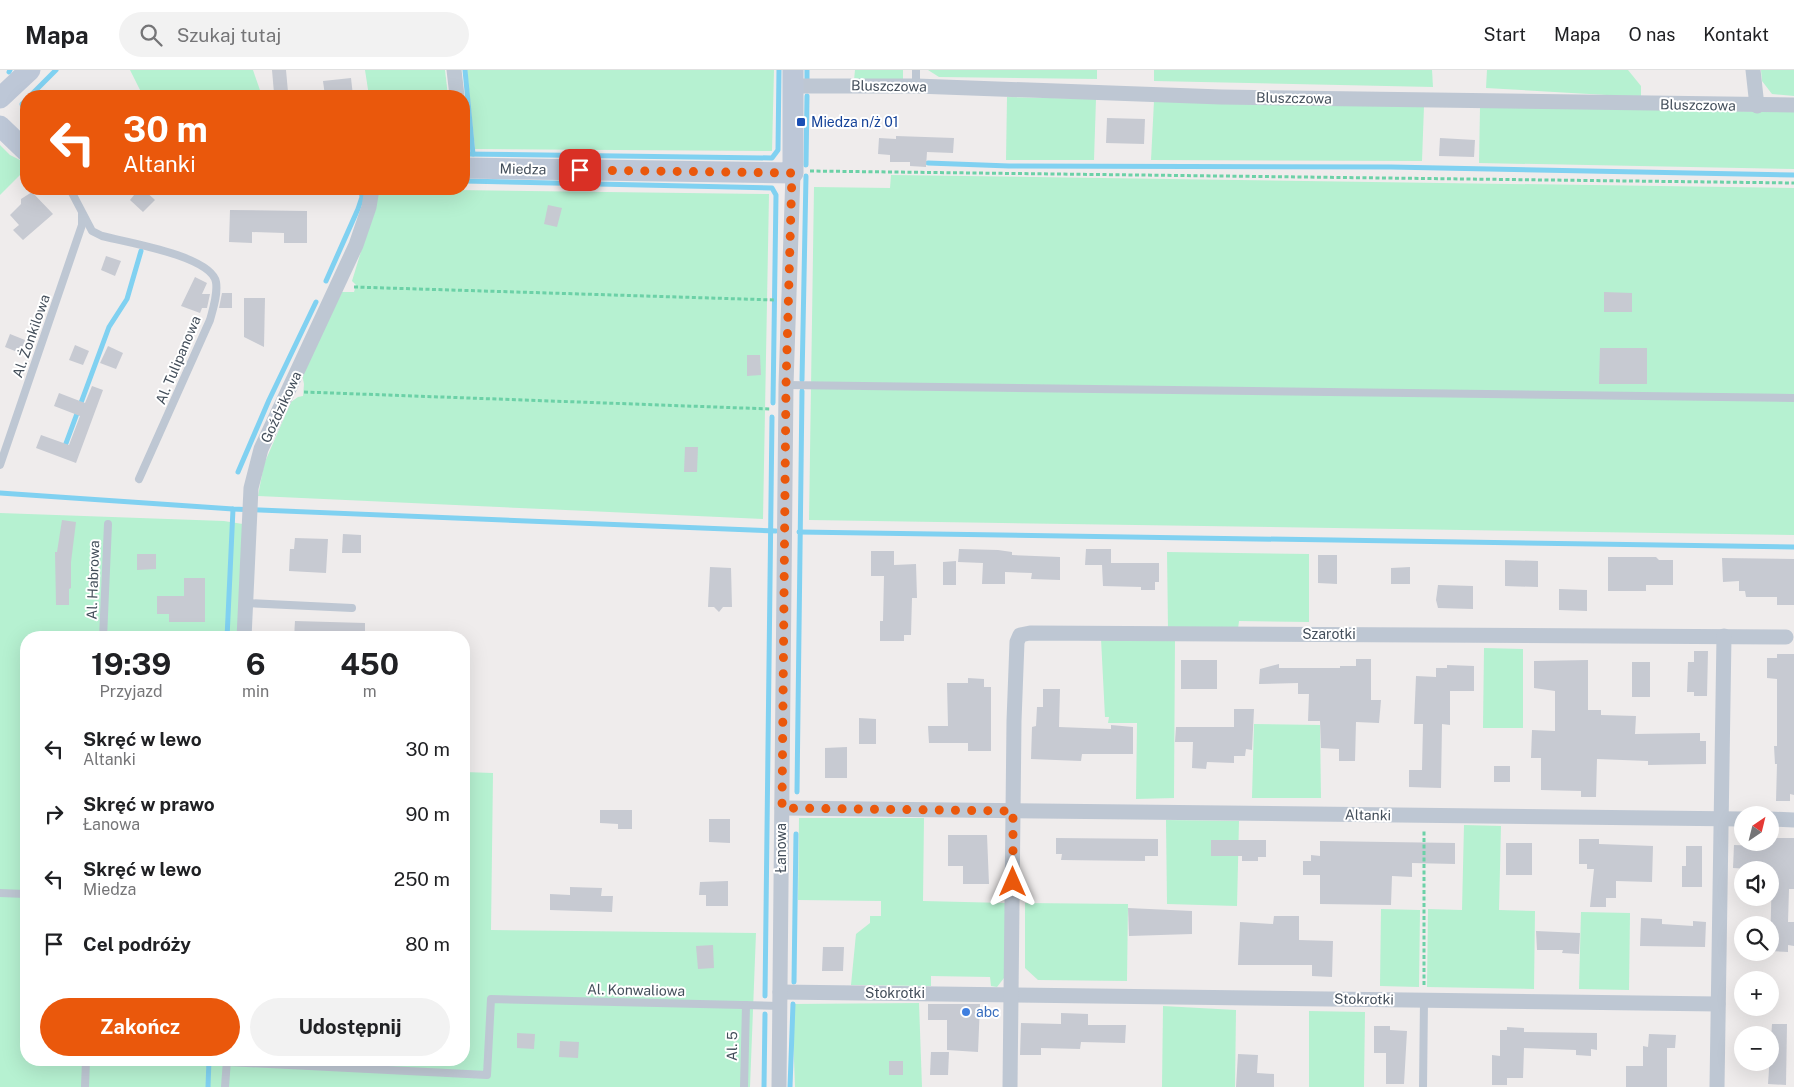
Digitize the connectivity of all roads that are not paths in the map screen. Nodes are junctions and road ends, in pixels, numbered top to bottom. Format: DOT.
graph roads {
  1 [pos="30,70"];
  2 [pos="454,70"];
  3 [pos="916,70"];
  4 [pos="1753,70"];
  5 [pos="793,78"];
  6 [pos="916,86"];
  7 [pos="456,90"];
  8 [pos="0,98"];
  9 [pos="1794,105"];
  10 [pos="1757,106"];
  11 [pos="0,126"];
  12 [pos="20,145"];
  13 [pos="470,168"];
  14 [pos="792,173"];
  15 [pos="73,195"];
  16 [pos="371,195"];
  17 [pos="82,214"];
  18 [pos="786,385"];
  19 [pos="1794,398"];
  20 [pos="0,464"];
  21 [pos="139,479"];
  22 [pos="108,524"];
  23 [pos="246,603"];
  24 [pos="352,608"];
  25 [pos="103,631"];
  26 [pos="244,631"];
  27 [pos="1724,636"];
  28 [pos="1786,637"];
  29 [pos="782,808"];
  30 [pos="1013,811"];
  31 [pos="1722,819"];
  32 [pos="1734,819"];
  33 [pos="1779,819"];
  34 [pos="1794,820"];
  35 [pos="0,893"];
  36 [pos="20,894"];
  37 [pos="1011,994"];
  38 [pos="780,999"];
  39 [pos="1424,1000"];
  40 [pos="1718,1004"];
  41 [pos="746,1005"];
  42 [pos="86,1066"];
  43 [pos="227,1066"];
  44 [pos="320,1066"];
  45 [pos="85,1087"];
  46 [pos="225,1087"];
  47 [pos="744,1087"];
  48 [pos="779,1087"];
  49 [pos="1010,1087"];
  50 [pos="1423,1087"];
  51 [pos="1717,1087"];
  1 -- 8 [label="street"];
  2 -- 7 [label="street"];
  3 -- 6 [label="lane"];
  4 -- 10 [label="street"];
  5 -- 6 [label="street, Bluszczowa"];
  5 -- 14 [label="street, Łanowa"];
  6 -- 10 [label="street, Bluszczowa"];
  9 -- 10 [label="street, Bluszczowa"];
  11 -- 12 [label="street"];
  13 -- 14 [label="street, Miedza"];
  14 -- 18 [label="street, Łanowa"];
  15 -- 17 [label="lane, Al. Tulipanowa"];
  16 -- 23 [label="street, Goździkowa"];
  17 -- 20 [label="lane, Al. Żonkilowa"];
  17 -- 21 [label="lane, Al. Tulipanowa"];
  18 -- 19 [label="lane"];
  18 -- 29 [label="street, Łanowa"];
  22 -- 25 [label="lane, Al. Habrowa"];
  23 -- 24 [label="lane"];
  23 -- 26 [label="street, Goździkowa"];
  27 -- 28 [label="street, Szarotki"];
  27 -- 30 [label="street, Szarotki"];
  27 -- 31 [label="street"];
  29 -- 30 [label="street, Altanki"];
  29 -- 38 [label="street, Łanowa"];
  30 -- 31 [label="street, Altanki"];
  30 -- 37 [label="street"];
  31 -- 32 [label="street, Altanki"];
  31 -- 40 [label="street"];
  33 -- 34 [label="street"];
  35 -- 36 [label="lane"];
  37 -- 38 [label="street, Stokrotki"];
  37 -- 39 [label="street, Stokrotki"];
  37 -- 49 [label="street"];
  38 -- 41 [label="lane, Al. Konwaliowa"];
  38 -- 48 [label="street, Łanowa"];
  39 -- 40 [label="street, Stokrotki"];
  39 -- 50 [label="lane"];
  40 -- 51 [label="street"];
  41 -- 44 [label="lane, Al. Konwaliowa"];
  41 -- 47 [label="lane, Al. 5"];
  42 -- 45 [label="lane"];
  43 -- 46 [label="lane"];
}
